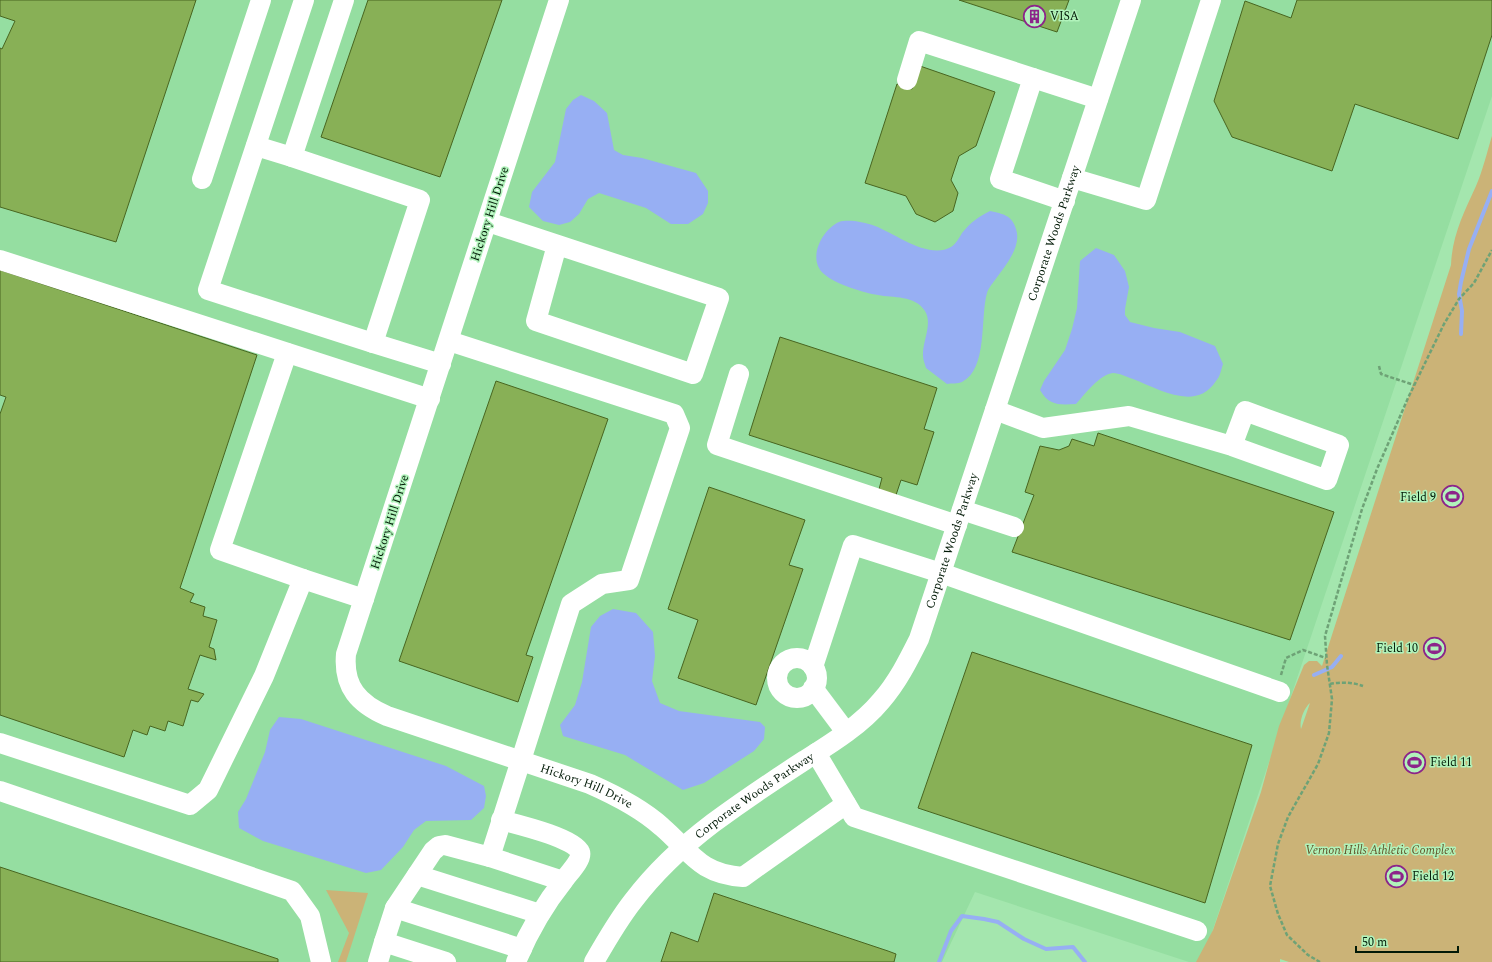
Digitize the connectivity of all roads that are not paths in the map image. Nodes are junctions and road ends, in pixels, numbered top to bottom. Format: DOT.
graph roads {
  1 [pos="261,0"];
  2 [pos="304,0"];
  3 [pos="344,0"];
  4 [pos="559,0"];
  5 [pos="1131,0"];
  6 [pos="1211,0"];
  7 [pos="1033,78"];
  8 [pos="906,80"];
  9 [pos="1098,99"];
  10 [pos="256,146"];
  11 [pos="292,157"];
  12 [pos="1072,178"];
  13 [pos="202,179"];
  14 [pos="1064,201"];
  15 [pos="488,222"];
  16 [pos="557,245"];
  17 [pos="0,260"];
  18 [pos="449,341"];
  19 [pos="373,344"];
  20 [pos="287,353"];
  21 [pos="441,364"];
  22 [pos="739,374"];
  23 [pos="430,399"];
  24 [pos="995,410"];
  25 [pos="1232,446"];
  26 [pos="959,517"];
  27 [pos="1014,527"];
  28 [pos="941,573"];
  29 [pos="303,579"];
  30 [pos="364,599"];
  31 [pos="813,667"];
  32 [pos="814,688"];
  33 [pos="1276,690"];
  34 [pos="846,732"];
  35 [pos="0,743"];
  36 [pos="816,753"];
  37 [pos="520,760"];
  38 [pos="0,791"];
  39 [pos="846,804"];
  40 [pos="501,820"];
  41 [pos="683,848"];
  42 [pos="490,857"];
  43 [pos="417,875"];
  44 [pos="563,881"];
  45 [pos="395,908"];
  46 [pos="540,914"];
  47 [pos="1197,931"];
  48 [pos="384,942"];
  49 [pos="519,955"];
  50 [pos="321,962"];
  51 [pos="378,962"];
  52 [pos="446,962"];
  53 [pos="594,962"];
  1 -- 13 [label="street"];
  2 -- 10 [label="street"];
  3 -- 11 [label="street"];
  4 -- 15 [label="street, Hickory Hill Drive"];
  5 -- 9 [label="street, Corporate Woods Parkway"];
  6 -- 12 [label="street"];
  7 -- 8 [label="street"];
  7 -- 9 [label="street"];
  7 -- 14 [label="street"];
  9 -- 12 [label="street, Corporate Woods Parkway"];
  10 -- 11 [label="street"];
  10 -- 19 [label="street"];
  11 -- 19 [label="street"];
  12 -- 14 [label="street, Corporate Woods Parkway"];
  14 -- 24 [label="street, Corporate Woods Parkway"];
  15 -- 16 [label="street"];
  15 -- 18 [label="street, Hickory Hill Drive"];
  16 -- 16 [label="street"];
  17 -- 20 [label="street"];
  18 -- 21 [label="street, Hickory Hill Drive"];
  18 -- 37 [label="street"];
  19 -- 21 [label="street"];
  20 -- 23 [label="street"];
  20 -- 29 [label="street"];
  21 -- 23 [label="street, Hickory Hill Drive"];
  22 -- 26 [label="street"];
  23 -- 30 [label="street, Hickory Hill Drive"];
  24 -- 25 [label="street"];
  24 -- 26 [label="street, Corporate Woods Parkway"];
  25 -- 25 [label="street"];
  26 -- 27 [label="street"];
  26 -- 28 [label="street, Corporate Woods Parkway"];
  28 -- 31 [label="street"];
  28 -- 33 [label="street"];
  28 -- 34 [label="street, Corporate Woods Parkway"];
  29 -- 30 [label="street"];
  29 -- 35 [label="street"];
  30 -- 37 [label="street, Hickory Hill Drive"];
  31 -- 32 [label="street"];
  31 -- 32 [label="street"];
  32 -- 34 [label="street"];
  34 -- 36 [label="street, Corporate Woods Parkway"];
  36 -- 39 [label="street"];
  36 -- 41 [label="street, Corporate Woods Parkway"];
  37 -- 40 [label="street"];
  37 -- 41 [label="street, Hickory Hill Drive"];
  38 -- 50 [label="street"];
  39 -- 41 [label="street, Hickory Hill Drive"];
  39 -- 47 [label="street"];
  40 -- 42 [label="street"];
  40 -- 44 [label="street"];
  41 -- 53 [label="street, Corporate Woods Parkway"];
  42 -- 43 [label="street"];
  42 -- 44 [label="street"];
  43 -- 45 [label="street"];
  43 -- 46 [label="street"];
  44 -- 46 [label="street"];
  45 -- 48 [label="street"];
  45 -- 49 [label="street"];
  46 -- 49 [label="street"];
  48 -- 51 [label="street"];
  48 -- 52 [label="street"];
}
